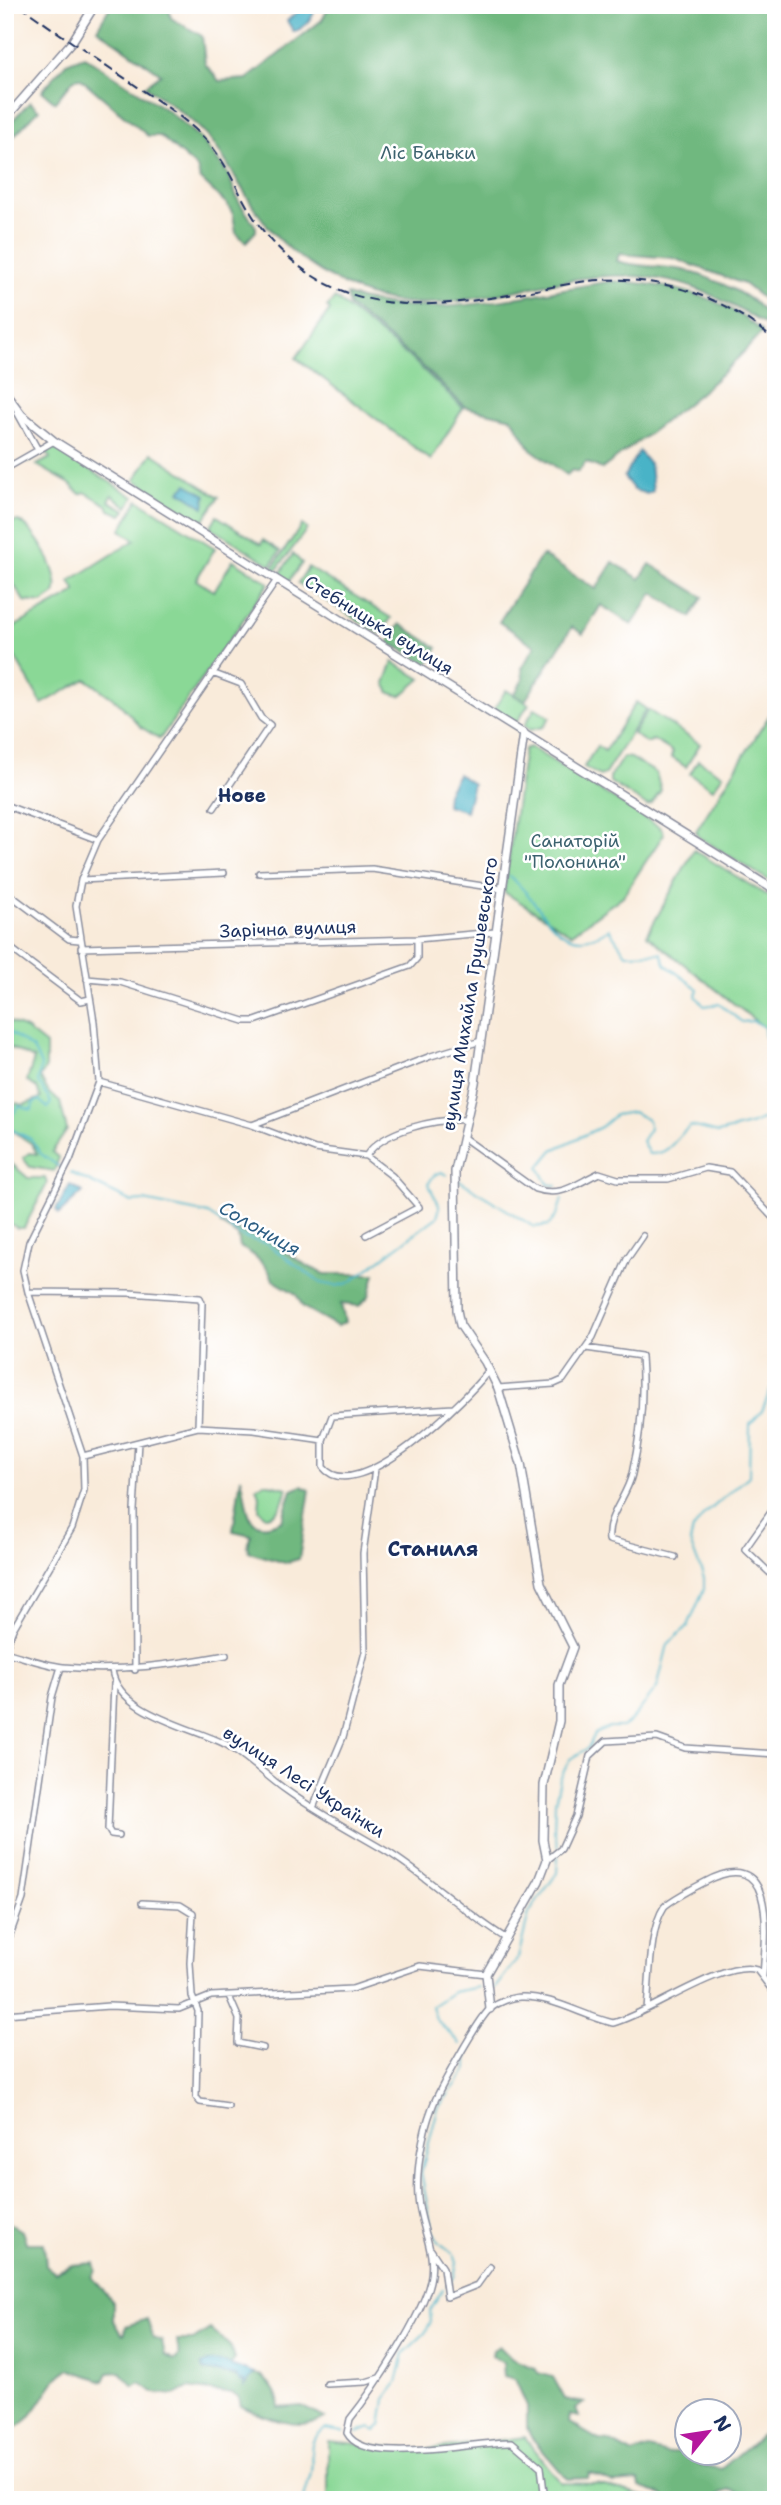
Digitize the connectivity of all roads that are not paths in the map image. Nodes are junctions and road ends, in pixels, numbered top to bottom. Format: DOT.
graph roads {
  1 [pos="95,5"];
  2 [pos="5,119"];
  3 [pos="5,392"];
  4 [pos="15,406"];
  5 [pos="54,441"];
  6 [pos="38,450"];
  7 [pos="5,469"];
  8 [pos="277,580"];
  9 [pos="212,673"];
  10 [pos="523,736"];
  11 [pos="5,805"];
  12 [pos="214,808"];
  13 [pos="98,840"];
  14 [pos="224,873"];
  15 [pos="259,873"];
  16 [pos="80,880"];
  17 [pos="502,889"];
  18 [pos="776,891"];
  19 [pos="9,894"];
  20 [pos="495,932"];
  21 [pos="417,939"];
  22 [pos="79,940"];
  23 [pos="5,944"];
  24 [pos="81,948"];
  25 [pos="88,979"];
  26 [pos="90,999"];
  27 [pos="481,1041"];
  28 [pos="99,1082"];
  29 [pos="468,1120"];
  30 [pos="252,1125"];
  31 [pos="464,1138"];
  32 [pos="366,1156"];
  33 [pos="776,1221"];
  34 [pos="366,1235"];
  35 [pos="643,1236"];
  36 [pos="28,1292"];
  37 [pos="586,1348"];
  38 [pos="489,1370"];
  39 [pos="498,1388"];
  40 [pos="453,1408"];
  41 [pos="198,1427"];
  42 [pos="323,1440"];
  43 [pos="138,1442"];
  44 [pos="83,1456"];
  45 [pos="375,1469"];
  46 [pos="776,1505"];
  47 [pos="675,1557"];
  48 [pos="776,1579"];
  49 [pos="5,1650"];
  50 [pos="226,1655"];
  51 [pos="61,1667"];
  52 [pos="112,1670"];
  53 [pos="135,1670"];
  54 [pos="114,1684"];
  55 [pos="776,1754"];
  56 [pos="313,1808"];
  57 [pos="119,1835"];
  58 [pos="547,1860"];
  59 [pos="142,1903"];
  60 [pos="507,1939"];
  61 [pos="5,1949"];
  62 [pos="486,1974"];
  63 [pos="763,1976"];
  64 [pos="776,1995"];
  65 [pos="229,1996"];
  66 [pos="194,2003"];
  67 [pos="490,2008"];
  68 [pos="647,2008"];
  69 [pos="5,2014"];
  70 [pos="263,2048"];
  71 [pos="228,2106"];
  72 [pos="431,2250"];
  73 [pos="490,2267"];
  74 [pos="380,2377"];
  75 [pos="327,2384"];
  76 [pos="545,2500"];
  1 -- 2 [label="street"];
  3 -- 4 [label="street, Стебницька вулиця"];
  4 -- 5 [label="street, Стебницька вулиця"];
  4 -- 6 [label="street, Стебницька вулиця"];
  5 -- 6 [label="street"];
  5 -- 8 [label="street, Стебницька вулиця"];
  6 -- 7 [label="street"];
  8 -- 9 [label="street"];
  8 -- 10 [label="street, Стебницька вулиця"];
  9 -- 12 [label="street"];
  9 -- 13 [label="street"];
  10 -- 17 [label="street, вулиця Михайла Грушевського"];
  10 -- 18 [label="street, Стебницька вулиця"];
  11 -- 13 [label="street"];
  13 -- 16 [label="street"];
  14 -- 16 [label="street"];
  15 -- 17 [label="street"];
  16 -- 22 [label="street"];
  17 -- 20 [label="street, вулиця Михайла Грушевського"];
  19 -- 22 [label="street"];
  20 -- 21 [label="street, Зарічна вулиця"];
  20 -- 27 [label="street, вулиця Михайла Грушевського"];
  21 -- 24 [label="street, Зарічна вулиця"];
  21 -- 25 [label="street"];
  22 -- 24 [label="street"];
  23 -- 26 [label="street"];
  24 -- 25 [label="street"];
  25 -- 26 [label="street"];
  26 -- 28 [label="street"];
  27 -- 29 [label="street, вулиця Михайла Грушевського"];
  27 -- 30 [label="street"];
  28 -- 30 [label="street"];
  28 -- 36 [label="street"];
  29 -- 31 [label="street, вулиця Михайла Грушевського"];
  29 -- 32 [label="street"];
  30 -- 32 [label="street"];
  31 -- 33 [label="street"];
  31 -- 38 [label="street, вулиця Михайла Грушевського"];
  32 -- 34 [label="street"];
  35 -- 37 [label="street"];
  36 -- 41 [label="street"];
  36 -- 44 [label="street"];
  37 -- 39 [label="street"];
  37 -- 47 [label="street"];
  38 -- 39 [label="street, вулиця Михайла Грушевського"];
  38 -- 40 [label="street"];
  39 -- 58 [label="street, вулиця Михайла Грушевського"];
  40 -- 42 [label="street"];
  40 -- 45 [label="street"];
  41 -- 42 [label="street"];
  41 -- 43 [label="street"];
  42 -- 45 [label="street"];
  43 -- 44 [label="street"];
  43 -- 53 [label="street"];
  44 -- 49 [label="street"];
  45 -- 56 [label="street"];
  46 -- 48 [label="street"];
  49 -- 51 [label="street"];
  50 -- 53 [label="street"];
  51 -- 52 [label="street"];
  51 -- 61 [label="street"];
  52 -- 53 [label="street"];
  52 -- 54 [label="street"];
  54 -- 56 [label="street, вулиця Лесі Українки"];
  54 -- 57 [label="street"];
  55 -- 58 [label="street"];
  56 -- 60 [label="street, вулиця Лесі Українки"];
  58 -- 60 [label="street"];
  59 -- 66 [label="street"];
  60 -- 62 [label="street"];
  62 -- 65 [label="street"];
  62 -- 67 [label="street"];
  63 -- 64 [label="street"];
  63 -- 68 [label="street"];
  63 -- 68 [label="street"];
  65 -- 66 [label="street"];
  65 -- 70 [label="street"];
  66 -- 69 [label="street"];
  66 -- 71 [label="street"];
  67 -- 68 [label="street"];
  67 -- 72 [label="street"];
  72 -- 73 [label="street"];
  72 -- 74 [label="street"];
  74 -- 75 [label="street"];
  74 -- 76 [label="street"];
}
